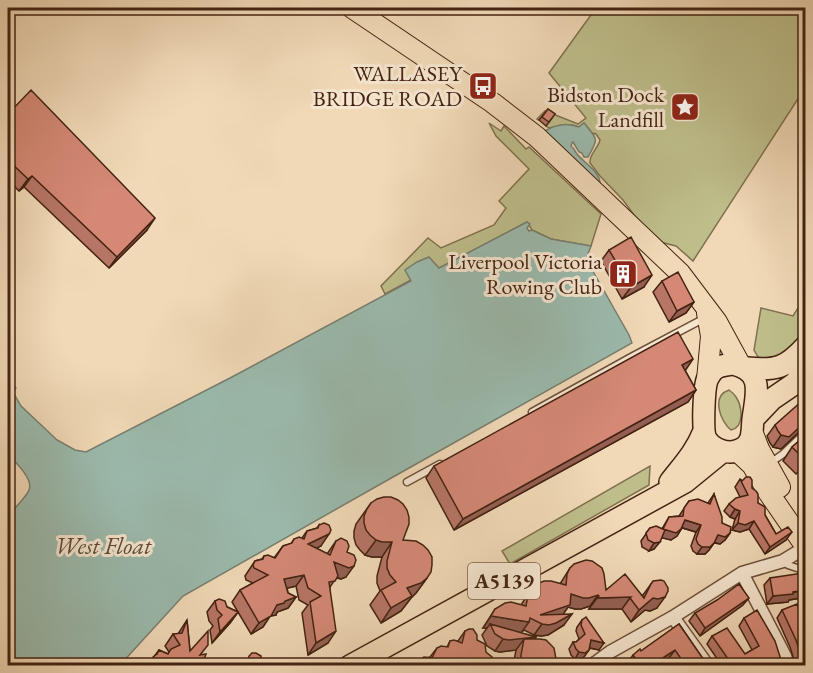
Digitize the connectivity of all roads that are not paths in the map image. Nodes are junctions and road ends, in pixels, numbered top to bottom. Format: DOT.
graph roads {
  1 [pos="352,8"];
  2 [pos="707,312"];
  3 [pos="806,346"];
  4 [pos="744,367"];
  5 [pos="806,370"];
  6 [pos="707,380"];
  7 [pos="530,413"];
  8 [pos="753,425"];
  9 [pos="704,432"];
  10 [pos="806,432"];
  11 [pos="730,451"];
  12 [pos="448,459"];
  13 [pos="768,465"];
  14 [pos="407,482"];
  15 [pos="658,496"];
  16 [pos="806,528"];
  17 [pos="805,547"];
  18 [pos="783,561"];
  19 [pos="806,571"];
  20 [pos="742,573"];
  21 [pos="673,617"];
  22 [pos="350,666"];
  23 [pos="591,666"];
  24 [pos="708,666"];
  25 [pos="788,666"];
  1 -- 2 [label="main road"];
  2 -- 4 [label="main road"];
  2 -- 6 [label="main road"];
  2 -- 7 [label="lane"];
  3 -- 4 [label="highway"];
  4 -- 6 [label="highway"];
  4 -- 8 [label="highway, A5139"];
  5 -- 8 [label="highway, A5139"];
  6 -- 9 [label="highway, A5139"];
  8 -- 11 [label="highway, A5139"];
  8 -- 13 [label="main road"];
  9 -- 11 [label="highway"];
  9 -- 15 [label="highway, A5139"];
  10 -- 13 [label="lane"];
  11 -- 15 [label="highway, A5139"];
  11 -- 17 [label="main road"];
  12 -- 14 [label="lane"];
  13 -- 16 [label="main road"];
  15 -- 22 [label="highway, A5139"];
  17 -- 18 [label="street"];
  18 -- 19 [label="lane"];
  18 -- 20 [label="street"];
  20 -- 21 [label="street"];
  20 -- 25 [label="street"];
  21 -- 23 [label="street"];
  21 -- 24 [label="street"];
}
